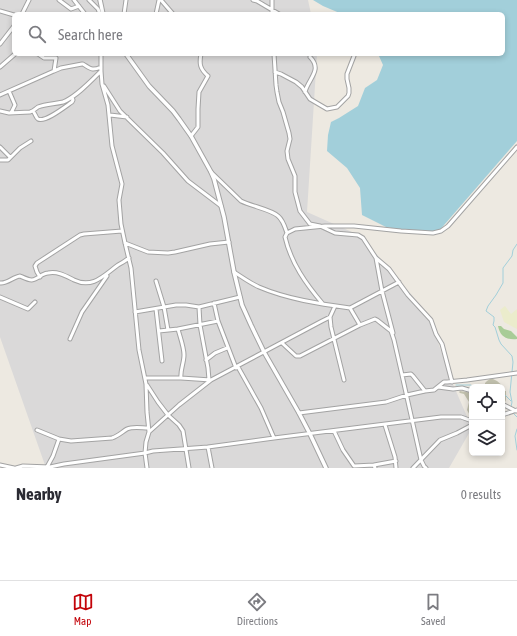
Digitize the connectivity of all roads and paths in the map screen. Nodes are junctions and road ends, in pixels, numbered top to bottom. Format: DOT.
graph roads {
  1 [pos="29,0"];
  2 [pos="59,0"];
  3 [pos="74,0"];
  4 [pos="89,0"];
  5 [pos="100,0"];
  6 [pos="126,0"];
  7 [pos="160,0"];
  8 [pos="253,0"];
  9 [pos="272,0"];
  10 [pos="79,6"];
  11 [pos="272,9"];
  12 [pos="0,11"];
  13 [pos="23,12"];
  14 [pos="83,12"];
  15 [pos="100,12"];
  16 [pos="101,12"];
  17 [pos="124,12"];
  18 [pos="157,12"];
  19 [pos="171,12"];
  20 [pos="276,12"];
  21 [pos="12,14"];
  22 [pos="12,29"];
  23 [pos="0,44"];
  24 [pos="13,56"];
  25 [pos="41,56"];
  26 [pos="101,56"];
  27 [pos="127,56"];
  28 [pos="201,56"];
  29 [pos="274,56"];
  30 [pos="354,56"];
  31 [pos="310,57"];
  32 [pos="0,68"];
  33 [pos="101,69"];
  34 [pos="54,71"];
  35 [pos="275,72"];
  36 [pos="102,84"];
  37 [pos="9,90"];
  38 [pos="305,92"];
  39 [pos="0,95"];
  40 [pos="72,97"];
  41 [pos="0,111"];
  42 [pos="33,111"];
  43 [pos="11,113"];
  44 [pos="110,114"];
  45 [pos="126,117"];
  46 [pos="191,136"];
  47 [pos="31,141"];
  48 [pos="0,147"];
  49 [pos="517,147"];
  50 [pos="10,157"];
  51 [pos="0,160"];
  52 [pos="212,172"];
  53 [pos="221,206"];
  54 [pos="320,226"];
  55 [pos="122,231"];
  56 [pos="287,233"];
  57 [pos="229,242"];
  58 [pos="124,243"];
  59 [pos="129,258"];
  60 [pos="376,258"];
  61 [pos="234,272"];
  62 [pos="108,274"];
  63 [pos="40,277"];
  64 [pos="156,281"];
  65 [pos="399,282"];
  66 [pos="2,284"];
  67 [pos="0,287"];
  68 [pos="382,291"];
  69 [pos="0,297"];
  70 [pos="240,297"];
  71 [pos="35,302"];
  72 [pos="214,304"];
  73 [pos="324,304"];
  74 [pos="335,306"];
  75 [pos="164,307"];
  76 [pos="199,307"];
  77 [pos="156,308"];
  78 [pos="350,308"];
  79 [pos="135,312"];
  80 [pos="330,317"];
  81 [pos="218,321"];
  82 [pos="200,325"];
  83 [pos="360,325"];
  84 [pos="178,329"];
  85 [pos="168,330"];
  86 [pos="159,331"];
  87 [pos="393,336"];
  88 [pos="334,338"];
  89 [pos="70,339"];
  90 [pos="282,343"];
  91 [pos="227,348"];
  92 [pos="264,352"];
  93 [pos="206,360"];
  94 [pos="162,361"];
  95 [pos="237,367"];
  96 [pos="516,373"];
  97 [pos="402,376"];
  98 [pos="145,378"];
  99 [pos="181,378"];
  100 [pos="210,380"];
  101 [pos="344,380"];
  102 [pos="452,382"];
  103 [pos="146,384"];
  104 [pos="438,387"];
  105 [pos="469,390"];
  106 [pos="425,391"];
  107 [pos="407,395"];
  108 [pos="505,405"];
  109 [pos="517,411"];
  110 [pos="299,412"];
  111 [pos="505,414"];
  112 [pos="168,415"];
  113 [pos="469,420"];
  114 [pos="413,421"];
  115 [pos="385,425"];
  116 [pos="469,427"];
  117 [pos="37,430"];
  118 [pos="149,430"];
  119 [pos="334,431"];
  120 [pos="310,434"];
  121 [pos="274,438"];
  122 [pos="59,439"];
  123 [pos="208,447"];
  124 [pos="186,449"];
  125 [pos="145,453"];
  126 [pos="421,460"];
  127 [pos="396,461"];
  128 [pos="0,465"];
  129 [pos="49,467"];
  130 [pos="356,467"];
  131 [pos="375,467"];
  132 [pos="15,468"];
  133 [pos="147,468"];
  134 [pos="189,468"];
  135 [pos="212,468"];
  136 [pos="326,468"];
  137 [pos="396,468"];
  138 [pos="413,468"];
  139 [pos="426,468"];
  1 -- 13 [label="street"];
  2 -- 10 [label="street"];
  3 -- 10 [label="street"];
  4 -- 15 [label="street"];
  5 -- 16 [label="street"];
  6 -- 17 [label="street"];
  7 -- 18 [label="street"];
  7 -- 19 [label="street"];
  8 -- 11 [label="street"];
  9 -- 11 [label="street"];
  10 -- 14 [label="street"];
  11 -- 20 [label="street"];
  12 -- 21 [label="street"];
  22 -- 23 [label="street"];
  24 -- 32 [label="street"];
  25 -- 34 [label="street"];
  26 -- 33 [label="street"];
  27 -- 46 [label="street"];
  28 -- 46 [label="street"];
  29 -- 35 [label="street"];
  30 -- 38 [label="street"];
  31 -- 38 [label="street"];
  33 -- 34 [label="street"];
  33 -- 36 [label="street"];
  33 -- 40 [label="street"];
  34 -- 37 [label="street"];
  35 -- 38 [label="street"];
  35 -- 54 [label="street"];
  36 -- 44 [label="street"];
  36 -- 45 [label="street"];
  37 -- 39 [label="street"];
  37 -- 43 [label="street"];
  40 -- 42 [label="street"];
  40 -- 42 [label="street"];
  41 -- 43 [label="street"];
  42 -- 43 [label="street"];
  44 -- 45 [label="street"];
  44 -- 55 [label="street"];
  45 -- 53 [label="street"];
  46 -- 52 [label="street"];
  47 -- 50 [label="street"];
  48 -- 50 [label="street"];
  49 -- 54 [label="street"];
  50 -- 51 [label="street"];
  52 -- 53 [label="street"];
  52 -- 56 [label="street"];
  53 -- 57 [label="street"];
  54 -- 56 [label="street"];
  54 -- 60 [label="street"];
  55 -- 58 [label="street"];
  55 -- 63 [label="street"];
  56 -- 73 [label="street"];
  57 -- 58 [label="street"];
  57 -- 61 [label="street"];
  58 -- 59 [label="street"];
  59 -- 62 [label="street"];
  59 -- 79 [label="street"];
  60 -- 65 [label="street"];
  60 -- 68 [label="street"];
  61 -- 70 [label="street"];
  61 -- 73 [label="street"];
  62 -- 63 [label="street"];
  62 -- 89 [label="street"];
  63 -- 66 [label="street"];
  64 -- 75 [label="street"];
  65 -- 68 [label="street"];
  65 -- 102 [label="street"];
  66 -- 67 [label="street"];
  68 -- 78 [label="street"];
  68 -- 87 [label="street"];
  69 -- 71 [label="street"];
  70 -- 72 [label="street"];
  70 -- 92 [label="street"];
  72 -- 76 [label="street"];
  72 -- 81 [label="street"];
  73 -- 74 [label="street"];
  74 -- 78 [label="street"];
  74 -- 80 [label="street"];
  75 -- 76 [label="street"];
  75 -- 77 [label="street"];
  75 -- 85 [label="street"];
  76 -- 82 [label="street"];
  77 -- 79 [label="street"];
  77 -- 86 [label="street"];
  78 -- 83 [label="street"];
  79 -- 98 [label="street"];
  80 -- 88 [label="street"];
  80 -- 90 [label="street"];
  81 -- 82 [label="street"];
  81 -- 91 [label="street"];
  82 -- 84 [label="street"];
  82 -- 93 [label="street"];
  83 -- 87 [label="street"];
  83 -- 88 [label="street"];
  84 -- 85 [label="street"];
  84 -- 99 [label="street"];
  85 -- 86 [label="street"];
  86 -- 94 [label="street"];
  87 -- 97 [label="street"];
  88 -- 90 [label="street"];
  88 -- 101 [label="street"];
  90 -- 92 [label="street"];
  91 -- 93 [label="street"];
  91 -- 95 [label="street"];
  92 -- 95 [label="street"];
  92 -- 110 [label="street"];
  93 -- 100 [label="street"];
  95 -- 100 [label="street"];
  95 -- 121 [label="street"];
  96 -- 102 [label="street"];
  97 -- 106 [label="street"];
  97 -- 107 [label="street"];
  98 -- 99 [label="street"];
  98 -- 103 [label="street"];
  99 -- 100 [label="street"];
  100 -- 112 [label="street"];
  102 -- 104 [label="street"];
  103 -- 112 [label="street"];
  103 -- 118 [label="street"];
  104 -- 105 [label="street"];
  104 -- 106 [label="street"];
  106 -- 107 [label="street"];
  107 -- 110 [label="street"];
  107 -- 114 [label="street"];
  108 -- 109 [label="street"];
  109 -- 111 [label="street"];
  110 -- 120 [label="street"];
  112 -- 118 [label="street"];
  112 -- 124 [label="street"];
  113 -- 114 [label="street"];
  114 -- 115 [label="street"];
  114 -- 126 [label="street"];
  115 -- 119 [label="street"];
  115 -- 127 [label="street"];
  116 -- 126 [label="street"];
  117 -- 122 [label="street"];
  118 -- 122 [label="street"];
  118 -- 125 [label="street"];
  119 -- 120 [label="street"];
  119 -- 130 [label="street"];
  120 -- 121 [label="street"];
  120 -- 136 [label="street"];
  121 -- 123 [label="street"];
  122 -- 129 [label="street"];
  123 -- 124 [label="street"];
  123 -- 135 [label="street"];
  124 -- 125 [label="street"];
  124 -- 134 [label="street"];
  125 -- 129 [label="street"];
  125 -- 133 [label="street"];
  126 -- 138 [label="street"];
  126 -- 139 [label="street"];
  127 -- 131 [label="street"];
  127 -- 137 [label="street"];
  128 -- 132 [label="street"];
  129 -- 132 [label="street"];
  130 -- 131 [label="street"];
}
